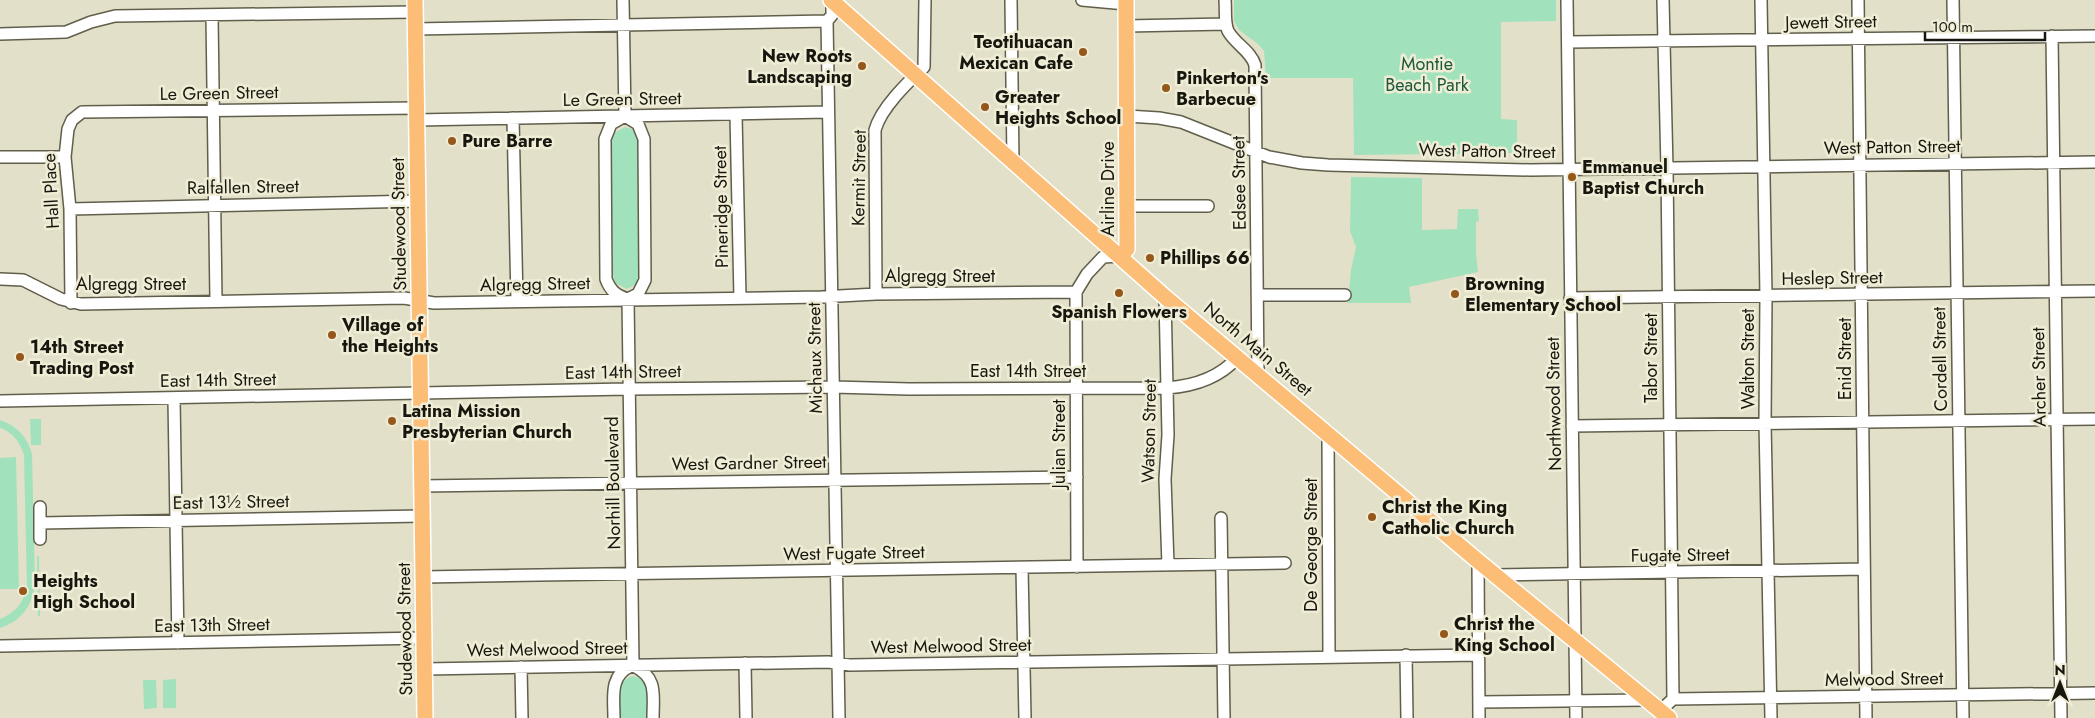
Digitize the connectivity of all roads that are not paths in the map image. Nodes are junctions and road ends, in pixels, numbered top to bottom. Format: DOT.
graph roads {
  1 [pos="623,0"];
  2 [pos="925,0"];
  3 [pos="1011,0"];
  4 [pos="1082,0"];
  5 [pos="1225,0"];
  6 [pos="1567,0"];
  7 [pos="1663,0"];
  8 [pos="1761,0"];
  9 [pos="1858,0"];
  10 [pos="1953,0"];
  11 [pos="832,1"];
  12 [pos="1126,2"];
  13 [pos="415,6"];
  14 [pos="212,16"];
  15 [pos="827,21"];
  16 [pos="1226,24"];
  17 [pos="624,25"];
  18 [pos="1126,26"];
  19 [pos="415,29"];
  20 [pos="0,34"];
  21 [pos="2052,36"];
  22 [pos="2095,36"];
  23 [pos="1954,38"];
  24 [pos="1859,39"];
  25 [pos="1762,40"];
  26 [pos="1568,42"];
  27 [pos="1665,42"];
  28 [pos="914,76"];
  29 [pos="214,110"];
  30 [pos="112,111"];
  31 [pos="828,112"];
  32 [pos="416,114"];
  33 [pos="736,115"];
  34 [pos="625,116"];
  35 [pos="1127,116"];
  36 [pos="512,118"];
  37 [pos="1255,152"];
  38 [pos="65,156"];
  39 [pos="0,158"];
  40 [pos="2054,162"];
  41 [pos="2095,162"];
  42 [pos="1014,163"];
  43 [pos="1955,164"];
  44 [pos="1861,165"];
  45 [pos="1764,166"];
  46 [pos="1667,168"];
  47 [pos="1569,169"];
  48 [pos="418,201"];
  49 [pos="216,205"];
  50 [pos="1127,206"];
  51 [pos="1208,206"];
  52 [pos="70,209"];
  53 [pos="1120,256"];
  54 [pos="0,279"];
  55 [pos="2095,291"];
  56 [pos="1076,292"];
  57 [pos="2056,292"];
  58 [pos="1957,293"];
  59 [pos="876,294"];
  60 [pos="831,295"];
  61 [pos="1258,295"];
  62 [pos="1346,295"];
  63 [pos="1862,295"];
  64 [pos="1766,296"];
  65 [pos="1166,297"];
  66 [pos="1668,297"];
  67 [pos="740,298"];
  68 [pos="1570,298"];
  69 [pos="628,299"];
  70 [pos="420,301"];
  71 [pos="517,301"];
  72 [pos="216,302"];
  73 [pos="71,303"];
  74 [pos="1237,358"];
  75 [pos="1258,375"];
  76 [pos="832,387"];
  77 [pos="1167,388"];
  78 [pos="628,389"];
  79 [pos="1076,389"];
  80 [pos="420,393"];
  81 [pos="174,398"];
  82 [pos="0,401"];
  83 [pos="2057,419"];
  84 [pos="2095,419"];
  85 [pos="1959,420"];
  86 [pos="1863,422"];
  87 [pos="1765,423"];
  88 [pos="1669,424"];
  89 [pos="1572,426"];
  90 [pos="1328,432"];
  91 [pos="1077,477"];
  92 [pos="835,479"];
  93 [pos="631,483"];
  94 [pos="422,486"];
  95 [pos="40,507"];
  96 [pos="422,516"];
  97 [pos="1222,518"];
  98 [pos="176,520"];
  99 [pos="40,523"];
  100 [pos="40,539"];
  101 [pos="1478,562"];
  102 [pos="1285,563"];
  103 [pos="1222,564"];
  104 [pos="1168,566"];
  105 [pos="1078,567"];
  106 [pos="1022,568"];
  107 [pos="1864,569"];
  108 [pos="837,571"];
  109 [pos="1768,571"];
  110 [pos="1671,572"];
  111 [pos="633,574"];
  112 [pos="1572,574"];
  113 [pos="1496,575"];
  114 [pos="423,577"];
  115 [pos="424,638"];
  116 [pos="1574,641"];
  117 [pos="178,643"];
  118 [pos="0,646"];
  119 [pos="1479,655"];
  120 [pos="1406,656"];
  121 [pos="1329,657"];
  122 [pos="1222,658"];
  123 [pos="1023,662"];
  124 [pos="745,663"];
  125 [pos="838,663"];
  126 [pos="633,665"];
  127 [pos="521,667"];
  128 [pos="425,669"];
  129 [pos="2061,693"];
  130 [pos="2095,693"];
  131 [pos="1963,695"];
  132 [pos="1866,696"];
  133 [pos="1771,698"];
  134 [pos="1673,699"];
  135 [pos="1646,700"];
  136 [pos="1575,701"];
  137 [pos="1479,702"];
  138 [pos="1664,714"];
  139 [pos="425,718"];
  140 [pos="522,718"];
  141 [pos="614,718"];
  142 [pos="653,718"];
  143 [pos="746,718"];
  144 [pos="839,718"];
  145 [pos="1024,718"];
  146 [pos="1224,718"];
  147 [pos="1407,718"];
  148 [pos="1479,718"];
  149 [pos="1576,718"];
  150 [pos="1771,718"];
  151 [pos="1866,718"];
  152 [pos="1963,718"];
  153 [pos="2062,718"];
  1 -- 17 [label="street"];
  2 -- 28 [label="street, Kermit Street"];
  3 -- 42 [label="street"];
  4 -- 12 [label="street"];
  5 -- 16 [label="street"];
  6 -- 26 [label="street, Northwood Street"];
  7 -- 27 [label="street, Tabor Street"];
  8 -- 25 [label="street, Walton Street"];
  9 -- 24 [label="street, Enid Street"];
  10 -- 23 [label="street, Cordell Street"];
  11 -- 15 [label="street, Michaux Street"];
  11 -- 28 [label="main road, North Main Street"];
  12 -- 18 [label="main road, Airline Drive"];
  13 -- 14 [label="street"];
  13 -- 19 [label="main road, Studewood Street"];
  14 -- 20 [label="street"];
  14 -- 29 [label="street"];
  15 -- 17 [label="street"];
  15 -- 31 [label="street, Michaux Street"];
  16 -- 18 [label="street"];
  16 -- 37 [label="street, Edsee Street"];
  17 -- 19 [label="street"];
  17 -- 34 [label="street"];
  18 -- 35 [label="main road, Airline Drive"];
  19 -- 32 [label="main road, Studewood Street"];
  21 -- 22 [label="street, Jewett Street"];
  21 -- 23 [label="street, Jewett Street"];
  21 -- 40 [label="street, Archer Street"];
  23 -- 24 [label="street, Jewett Street"];
  23 -- 43 [label="street, Cordell Street"];
  24 -- 25 [label="street, Jewett Street"];
  24 -- 44 [label="street, Enid Street"];
  25 -- 27 [label="street, Jewett Street"];
  25 -- 45 [label="street, Walton Street"];
  26 -- 27 [label="street, Jewett Street"];
  26 -- 47 [label="street, Northwood Street"];
  27 -- 46 [label="street, Tabor Street"];
  28 -- 42 [label="main road, North Main Street"];
  28 -- 59 [label="street, Kermit Street"];
  29 -- 30 [label="street, Le Green Street"];
  29 -- 32 [label="street, Le Green Street"];
  29 -- 49 [label="street"];
  30 -- 38 [label="street, Hall Place"];
  31 -- 33 [label="street, Le Green Street"];
  31 -- 60 [label="street, Michaux Street"];
  32 -- 36 [label="street, Le Green Street"];
  32 -- 48 [label="main road, Studewood Street"];
  33 -- 34 [label="street, Le Green Street"];
  33 -- 67 [label="street, Pineridge Street"];
  34 -- 36 [label="street, Le Green Street"];
  34 -- 69 [label="street"];
  34 -- 69 [label="street"];
  35 -- 37 [label="street, West Patton Street"];
  35 -- 50 [label="main road, Airline Drive"];
  36 -- 71 [label="street"];
  37 -- 47 [label="street, West Patton Street"];
  37 -- 61 [label="street, Edsee Street"];
  38 -- 39 [label="street"];
  38 -- 52 [label="street, Hall Place"];
  40 -- 41 [label="street, West Patton Street"];
  40 -- 43 [label="street, West Patton Street"];
  40 -- 57 [label="street, Archer Street"];
  42 -- 53 [label="main road, North Main Street"];
  43 -- 44 [label="street, West Patton Street"];
  43 -- 58 [label="street, Cordell Street"];
  44 -- 45 [label="street, West Patton Street"];
  44 -- 63 [label="street, Enid Street"];
  45 -- 46 [label="street, West Patton Street"];
  45 -- 64 [label="street, Walton Street"];
  46 -- 47 [label="street, West Patton Street"];
  46 -- 66 [label="street, Tabor Street"];
  47 -- 68 [label="street, Northwood Street"];
  48 -- 49 [label="street, Ralfallen Street"];
  48 -- 70 [label="main road, Studewood Street"];
  49 -- 52 [label="street, Ralfallen Street"];
  49 -- 72 [label="street"];
  50 -- 51 [label="street"];
  50 -- 53 [label="main road, Airline Drive"];
  52 -- 73 [label="street, Hall Place"];
  53 -- 56 [label="street"];
  53 -- 65 [label="main road, North Main Street"];
  54 -- 73 [label="street, Algregg Street"];
  55 -- 57 [label="street, Heslep Street"];
  56 -- 59 [label="street, Algregg Street"];
  56 -- 79 [label="street, Julian Street"];
  57 -- 58 [label="street, Heslep Street"];
  57 -- 83 [label="street, Archer Street"];
  58 -- 63 [label="street, Heslep Street"];
  58 -- 85 [label="street, Cordell Street"];
  59 -- 60 [label="street, Algregg Street"];
  60 -- 67 [label="street, Algregg Street"];
  60 -- 76 [label="street, Michaux Street"];
  61 -- 62 [label="street"];
  61 -- 75 [label="street, Edsee Street"];
  63 -- 64 [label="street, Heslep Street"];
  63 -- 86 [label="street, Enid Street"];
  64 -- 66 [label="street, Heslep Street"];
  64 -- 87 [label="street, Walton Street"];
  65 -- 74 [label="main road, North Main Street"];
  65 -- 77 [label="street, Watson Street"];
  66 -- 68 [label="street, Heslep Street"];
  66 -- 88 [label="street, Tabor Street"];
  67 -- 69 [label="street, Algregg Street"];
  68 -- 89 [label="street, Northwood Street"];
  69 -- 71 [label="street, Algregg Street"];
  69 -- 78 [label="street, Norhill Boulevard"];
  70 -- 71 [label="street, Algregg Street"];
  70 -- 72 [label="street, Algregg Street"];
  70 -- 80 [label="main road, Studewood Street"];
  72 -- 73 [label="street, Algregg Street"];
  74 -- 75 [label="main road, North Main Street"];
  74 -- 77 [label="street, East 14th Street"];
  75 -- 90 [label="main road, North Main Street"];
  76 -- 78 [label="street, East 14th Street"];
  76 -- 79 [label="street, East 14th Street"];
  76 -- 92 [label="street, Michaux Street"];
  77 -- 79 [label="street, East 14th Street"];
  77 -- 104 [label="street, Watson Street"];
  78 -- 80 [label="street, East 14th Street"];
  78 -- 93 [label="street, Norhill Boulevard"];
  79 -- 91 [label="street, Julian Street"];
  80 -- 81 [label="street, East 14th Street"];
  80 -- 94 [label="main road, Studewood Street"];
  81 -- 82 [label="street, East 14th Street"];
  81 -- 98 [label="street"];
  83 -- 84 [label="street"];
  83 -- 85 [label="street"];
  83 -- 129 [label="street, Archer Street"];
  85 -- 86 [label="street"];
  85 -- 131 [label="street, Cordell Street"];
  86 -- 87 [label="street"];
  86 -- 107 [label="street, Enid Street"];
  87 -- 88 [label="street"];
  87 -- 109 [label="street, Walton Street"];
  88 -- 89 [label="street"];
  88 -- 110 [label="street, Tabor Street"];
  89 -- 112 [label="street, Northwood Street"];
  90 -- 101 [label="main road, North Main Street"];
  90 -- 121 [label="street, De George Street"];
  91 -- 92 [label="street, West Gardner Street"];
  91 -- 105 [label="street, Julian Street"];
  92 -- 93 [label="street, West Gardner Street"];
  92 -- 108 [label="street, Michaux Street"];
  93 -- 94 [label="street, West Gardner Street"];
  93 -- 111 [label="street, Norhill Boulevard"];
  94 -- 96 [label="main road, Studewood Street"];
  95 -- 99 [label="street"];
  96 -- 98 [label="street, East 13½ Street"];
  96 -- 114 [label="main road, Studewood Street"];
  97 -- 103 [label="street"];
  98 -- 99 [label="street, East 13½ Street"];
  98 -- 117 [label="street"];
  99 -- 100 [label="street"];
  101 -- 113 [label="main road, North Main Street"];
  101 -- 119 [label="street"];
  102 -- 103 [label="street, West Fugate Street"];
  103 -- 104 [label="street, West Fugate Street"];
  103 -- 122 [label="street"];
  104 -- 105 [label="street, West Fugate Street"];
  105 -- 106 [label="street, West Fugate Street"];
  106 -- 108 [label="street, West Fugate Street"];
  106 -- 123 [label="street"];
  107 -- 109 [label="street, Fugate Street"];
  107 -- 132 [label="street, Enid Street"];
  108 -- 111 [label="street, West Fugate Street"];
  108 -- 125 [label="street, Michaux Street"];
  109 -- 110 [label="street, Fugate Street"];
  109 -- 133 [label="street, Walton Street"];
  110 -- 112 [label="street, Fugate Street"];
  110 -- 134 [label="street, Tabor Street"];
  111 -- 114 [label="street, West Fugate Street"];
  111 -- 126 [label="street, Norhill Boulevard"];
  112 -- 113 [label="street, Fugate Street"];
  112 -- 116 [label="street, Northwood Street"];
  113 -- 116 [label="main road, North Main Street"];
  114 -- 115 [label="main road, Studewood Street"];
  115 -- 117 [label="street, East 13th Street"];
  115 -- 128 [label="main road, Studewood Street"];
  116 -- 135 [label="main road, North Main Street"];
  116 -- 136 [label="street, Northwood Street"];
  117 -- 118 [label="street, East 13th Street"];
  119 -- 120 [label="street, West Melwood Street"];
  119 -- 137 [label="street"];
  120 -- 121 [label="street, West Melwood Street"];
  120 -- 147 [label="street"];
  121 -- 122 [label="street, West Melwood Street"];
  122 -- 123 [label="street, West Melwood Street"];
  122 -- 146 [label="street"];
  123 -- 125 [label="street, West Melwood Street"];
  123 -- 145 [label="street"];
  124 -- 125 [label="street, West Melwood Street"];
  124 -- 126 [label="street, West Melwood Street"];
  124 -- 143 [label="street"];
  125 -- 144 [label="street, Michaux Street"];
  126 -- 127 [label="street, West Melwood Street"];
  126 -- 141 [label="street"];
  126 -- 142 [label="street"];
  127 -- 128 [label="street, West Melwood Street"];
  127 -- 140 [label="street"];
  128 -- 139 [label="main road, Studewood Street"];
  129 -- 130 [label="street, Melwood Street"];
  129 -- 131 [label="street, Melwood Street"];
  129 -- 153 [label="street, Archer Street"];
  131 -- 132 [label="street, Melwood Street"];
  131 -- 152 [label="street, Cordell Street"];
  132 -- 133 [label="street, Melwood Street"];
  132 -- 151 [label="street, Enid Street"];
  133 -- 134 [label="street, Melwood Street"];
  133 -- 150 [label="street, Walton Street"];
  134 -- 138 [label="street"];
  135 -- 136 [label="street"];
  135 -- 138 [label="main road, North Main Street"];
  136 -- 137 [label="street"];
  136 -- 149 [label="street, Northwood Street"];
  137 -- 148 [label="street"];
}
